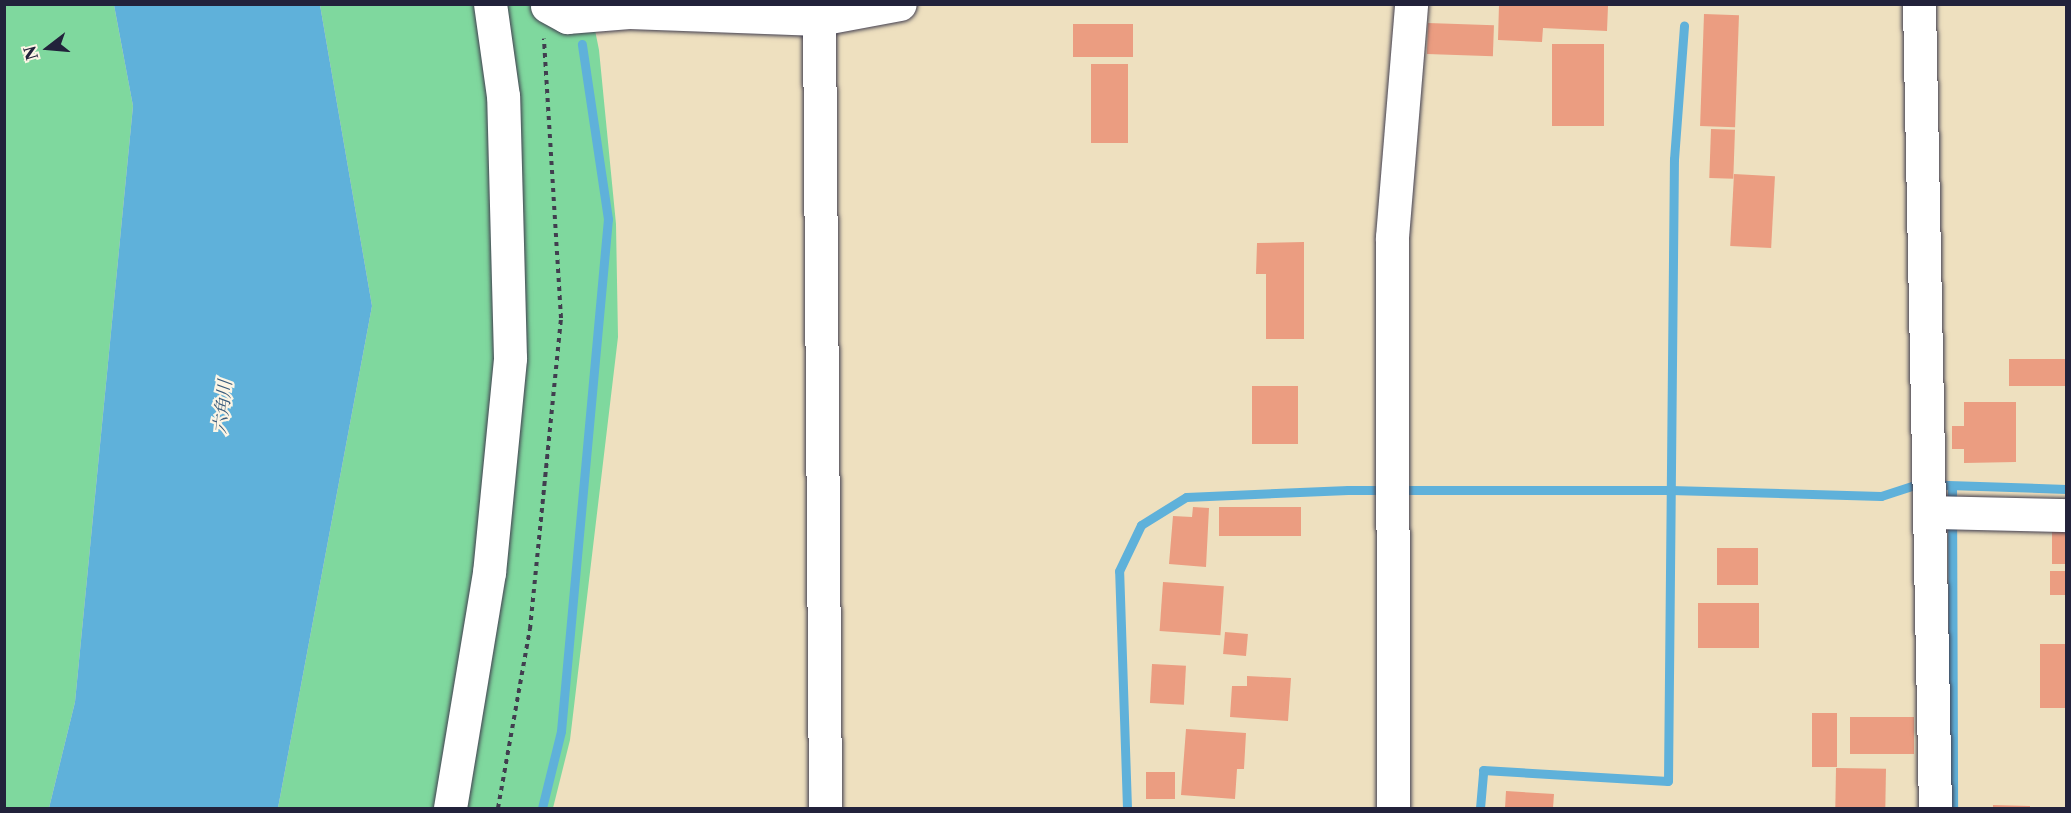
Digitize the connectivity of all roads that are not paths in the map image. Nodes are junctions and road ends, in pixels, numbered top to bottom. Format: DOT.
graph roads {
  1 [pos="490,4"];
  2 [pos="900,4"];
  3 [pos="1411,4"];
  4 [pos="1918,4"];
  5 [pos="547,6"];
  6 [pos="819,19"];
  7 [pos="1939,501"];
  8 [pos="2067,515"];
  9 [pos="450,808"];
  10 [pos="825,808"];
  11 [pos="1393,808"];
  12 [pos="1935,808"];
  1 -- 9 [label="street"];
  2 -- 6 [label="street"];
  3 -- 11 [label="street"];
  4 -- 7 [label="street"];
  5 -- 6 [label="street"];
  6 -- 10 [label="street"];
  7 -- 8 [label="street"];
  7 -- 12 [label="street"];
}
